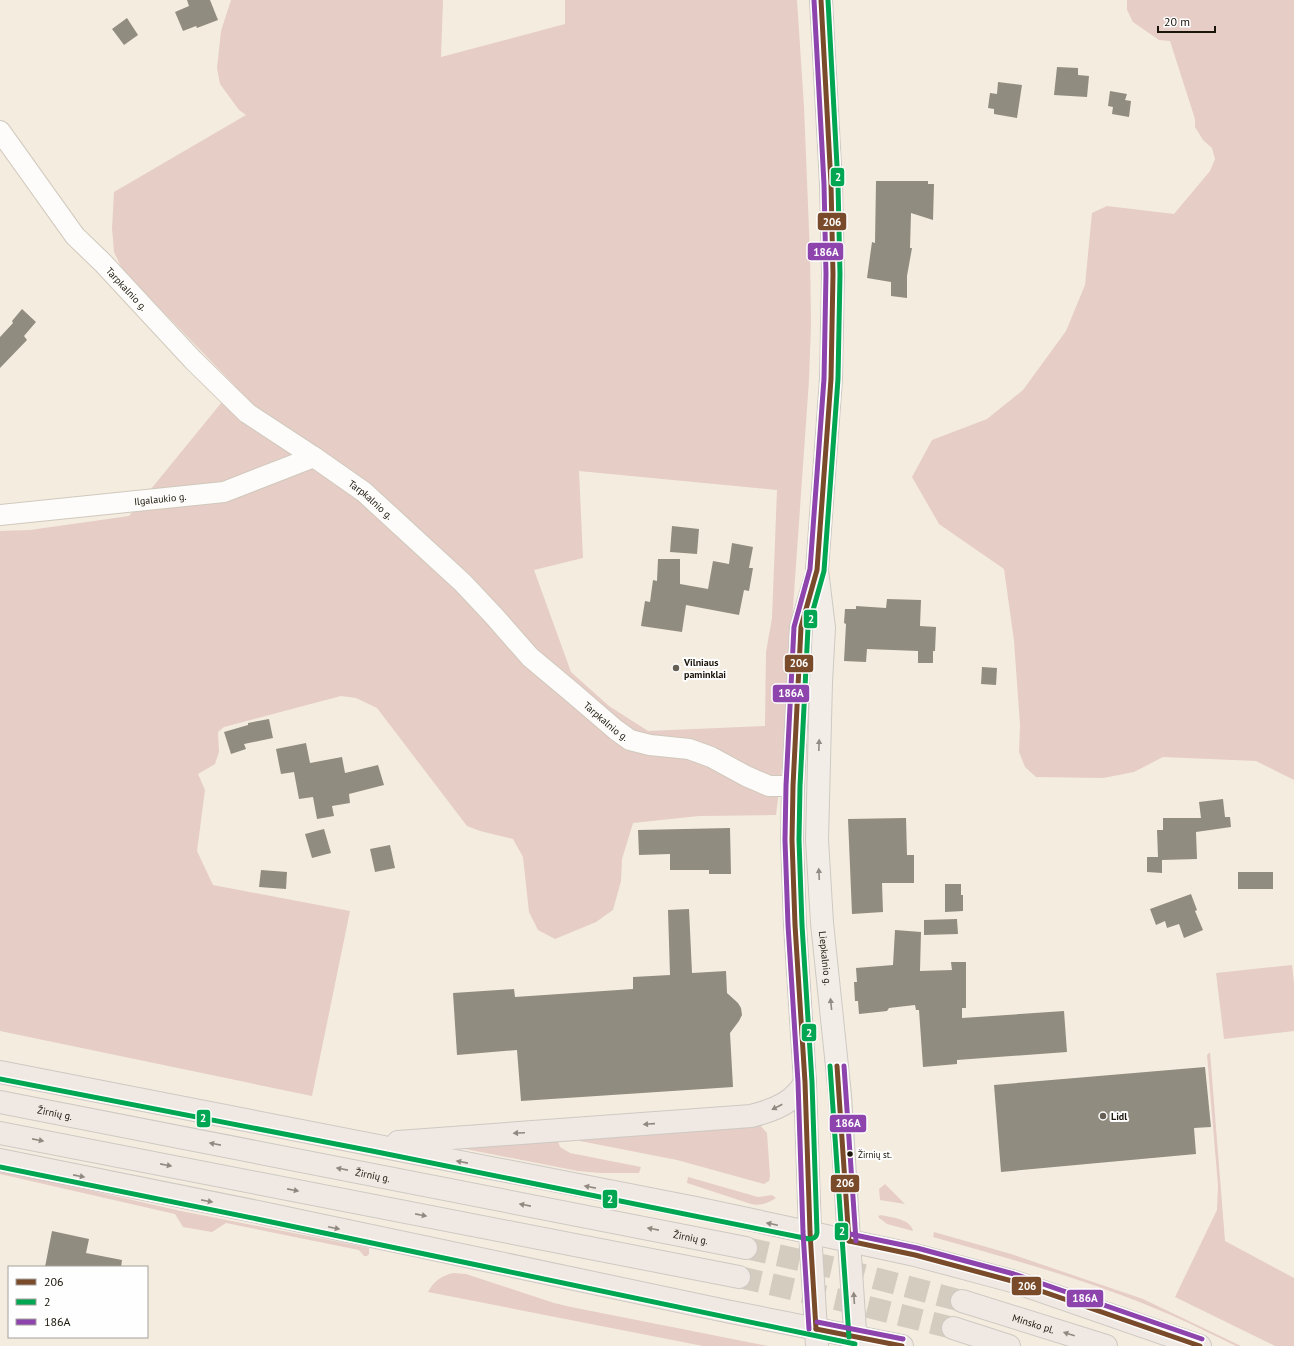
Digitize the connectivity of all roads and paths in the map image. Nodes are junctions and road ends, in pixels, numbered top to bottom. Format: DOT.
graph roads {
  1 [pos="821,0"];
  2 [pos="0,132"];
  3 [pos="314,457"];
  4 [pos="0,515"];
  5 [pos="818,570"];
  6 [pos="793,786"];
  7 [pos="0,1072"];
  8 [pos="805,1082"];
  9 [pos="0,1102"];
  10 [pos="0,1133"];
  11 [pos="373,1144"];
  12 [pos="0,1160"];
  13 [pos="810,1232"];
  14 [pos="849,1241"];
  15 [pos="746,1248"];
  16 [pos="739,1277"];
  17 [pos="962,1301"];
  18 [pos="953,1328"];
  19 [pos="817,1337"];
  20 [pos="856,1342"];
  21 [pos="902,1346"];
  22 [pos="1009,1346"];
  23 [pos="1106,1346"];
  24 [pos="1200,1346"];
  1 -- 5 [label="main road, Liepkalnio g."];
  2 -- 3 [label="street, Tarpkalnio g."];
  3 -- 4 [label="street, Ilgalaukio g."];
  3 -- 6 [label="street, Tarpkalnio g."];
  5 -- 6 [label="main road, Liepkalnio g."];
  14 -- 5 [label="main road, Liepkalnio g., one-way"];
  6 -- 8 [label="main road, Liepkalnio g."];
  7 -- 11 [label="highway"];
  8 -- 11 [label="highway, one-way"];
  8 -- 13 [label="main road, Liepkalnio g."];
  15 -- 9 [label="highway, Žirnių g., one-way"];
  10 -- 16 [label="highway, one-way"];
  13 -- 11 [label="highway, one-way"];
  12 -- 19 [label="highway, one-way"];
  13 -- 14 [label="highway"];
  13 -- 19 [label="highway, Liepkalnio g."];
  20 -- 14 [label="highway, Liepkalnio g., one-way"];
  14 -- 24 [label="highway"];
  23 -- 17 [label="highway, Minsko pl., one-way"];
  18 -- 22 [label="highway"];
  19 -- 20 [label="highway"];
  20 -- 21 [label="highway"];
}
